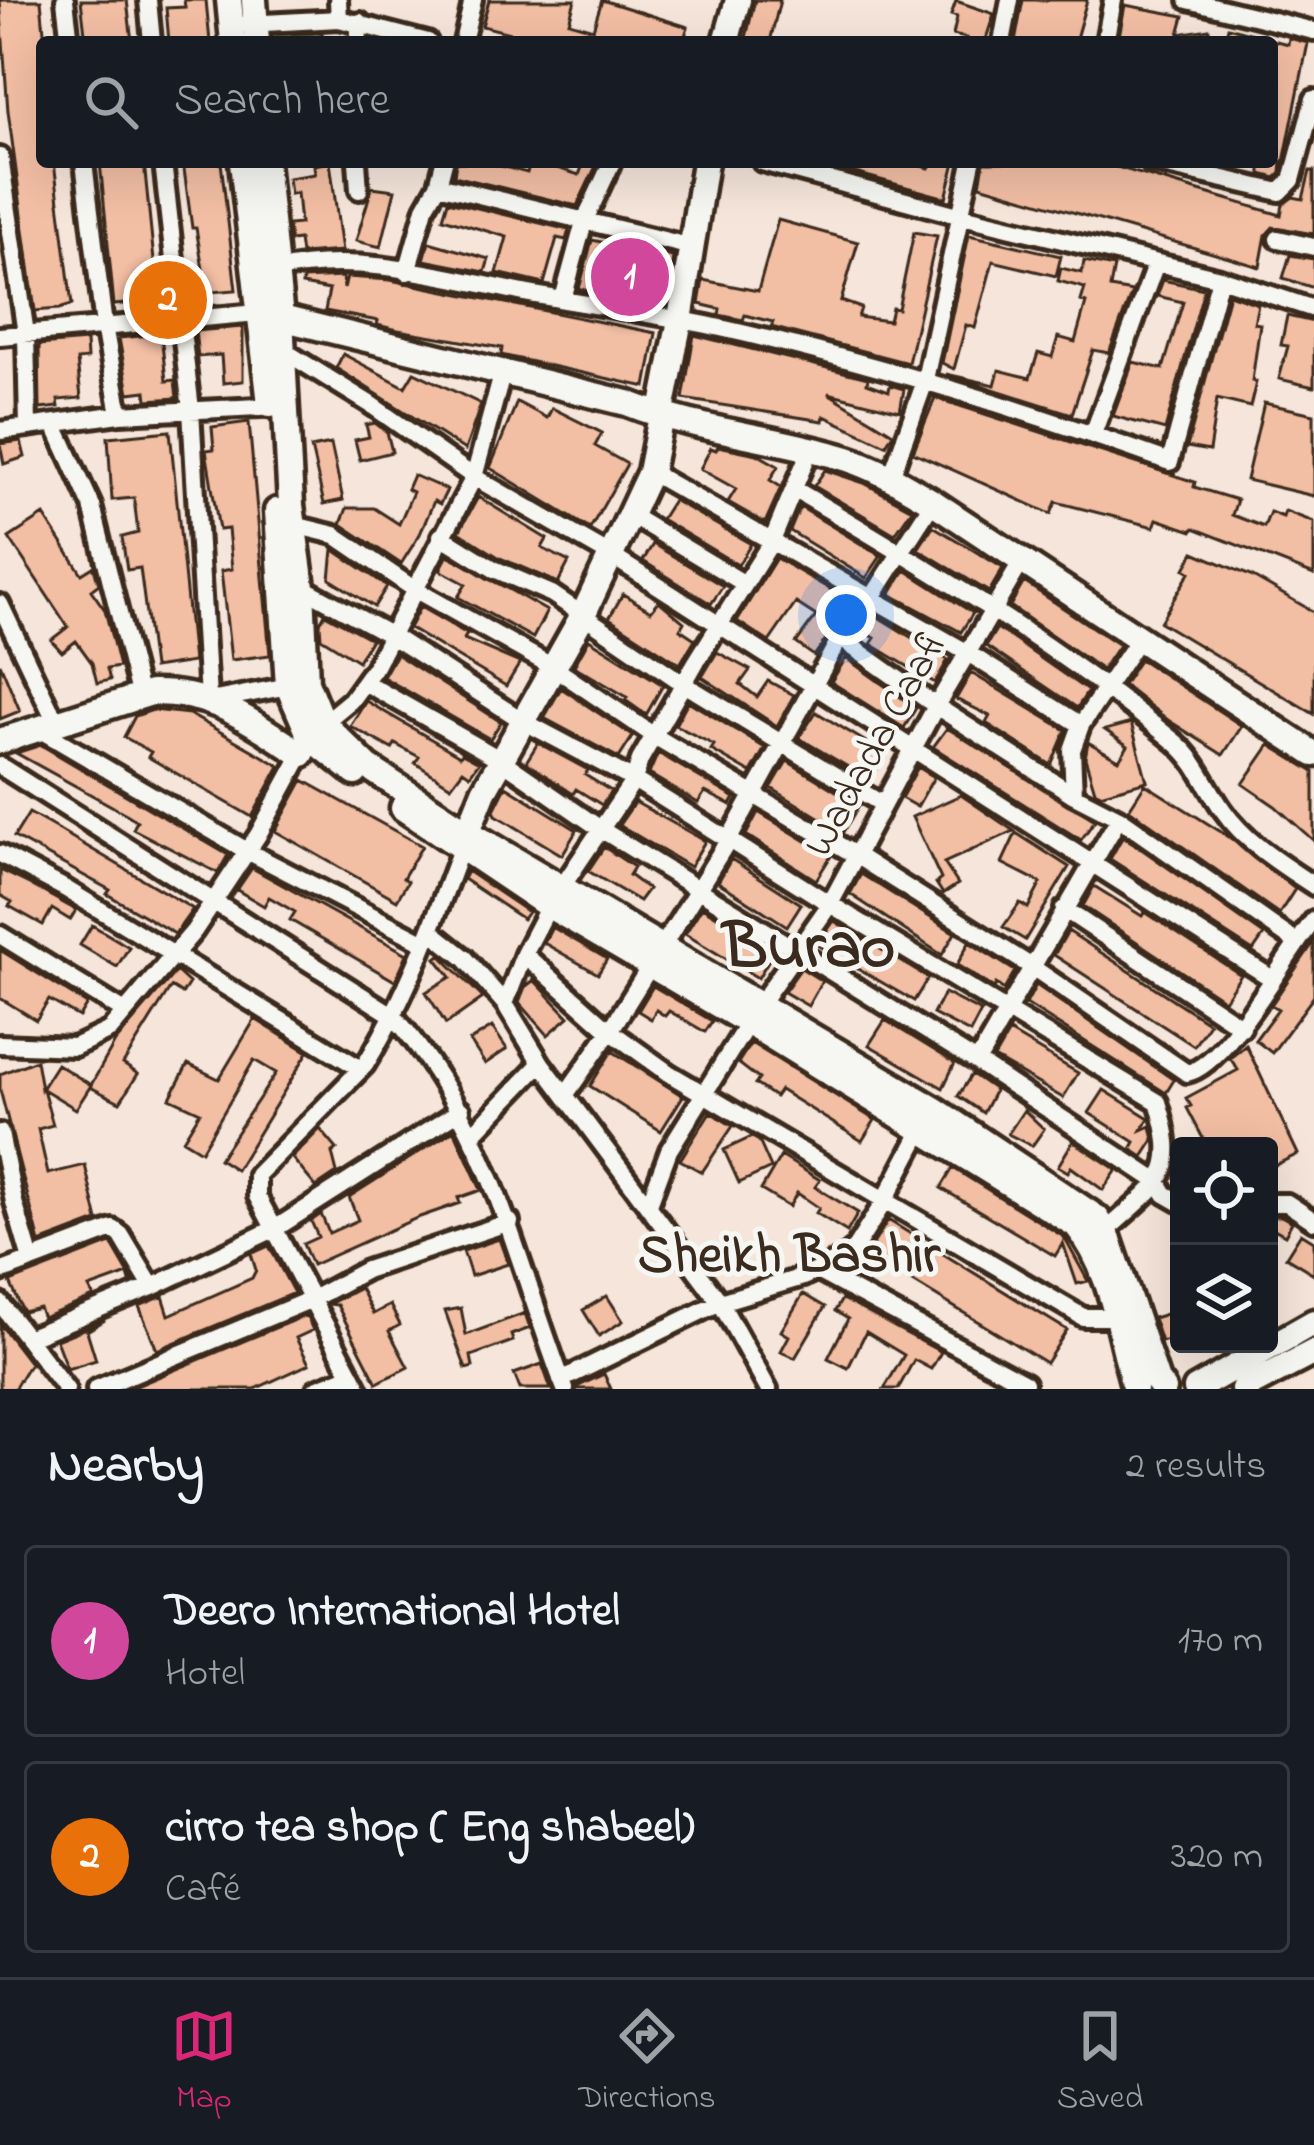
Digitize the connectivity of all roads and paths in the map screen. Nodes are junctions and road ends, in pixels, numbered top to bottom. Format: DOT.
graph roads {
  1 [pos="64,0"];
  2 [pos="148,0"];
  3 [pos="473,0"];
  4 [pos="738,0"];
  5 [pos="1010,0"];
  6 [pos="1112,0"];
  7 [pos="1188,0"];
  8 [pos="339,9"];
  9 [pos="244,22"];
  10 [pos="360,22"];
  11 [pos="1314,31"];
  12 [pos="69,36"];
  13 [pos="151,36"];
  14 [pos="359,36"];
  15 [pos="408,36"];
  16 [pos="464,36"];
  17 [pos="728,36"];
  18 [pos="1003,36"];
  19 [pos="1106,36"];
  20 [pos="1314,99"];
  21 [pos="0,158"];
  22 [pos="85,168"];
  23 [pos="164,168"];
  24 [pos="243,168"];
  25 [pos="267,168"];
  26 [pos="357,168"];
  27 [pos="442,168"];
  28 [pos="609,168"];
  29 [pos="704,168"];
  30 [pos="784,168"];
  31 [pos="970,168"];
  32 [pos="1176,168"];
  33 [pos="438,184"];
  34 [pos="358,190"];
  35 [pos="958,215"];
  36 [pos="584,222"];
  37 [pos="1278,238"];
  38 [pos="692,247"];
  39 [pos="1314,247"];
  40 [pos="1156,263"];
  41 [pos="276,271"];
  42 [pos="407,272"];
  43 [pos="1220,278"];
  44 [pos="563,299"];
  45 [pos="1314,309"];
  46 [pos="269,315"];
  47 [pos="182,319"];
  48 [pos="680,320"];
  49 [pos="104,326"];
  50 [pos="26,334"];
  51 [pos="0,336"];
  52 [pos="281,349"];
  53 [pos="502,375"];
  54 [pos="924,384"];
  55 [pos="278,406"];
  56 [pos="190,410"];
  57 [pos="120,414"];
  58 [pos="658,416"];
  59 [pos="55,425"];
  60 [pos="28,427"];
  61 [pos="0,431"];
  62 [pos="1093,434"];
  63 [pos="810,450"];
  64 [pos="650,472"];
  65 [pos="474,477"];
  66 [pos="891,477"];
  67 [pos="794,489"];
  68 [pos="933,502"];
  69 [pos="288,512"];
  70 [pos="630,515"];
  71 [pos="441,536"];
  72 [pos="772,541"];
  73 [pos="902,553"];
  74 [pos="610,555"];
  75 [pos="1022,563"];
  76 [pos="745,584"];
  77 [pos="292,589"];
  78 [pos="415,589"];
  79 [pos="871,599"];
  80 [pos="0,604"];
  81 [pos="993,610"];
  82 [pos="583,615"];
  83 [pos="718,628"];
  84 [pos="390,635"];
  85 [pos="840,638"];
  86 [pos="1139,638"];
  87 [pos="968,653"];
  88 [pos="554,667"];
  89 [pos="366,683"];
  90 [pos="297,684"];
  91 [pos="684,684"];
  92 [pos="814,687"];
  93 [pos="1108,687"];
  94 [pos="140,697"];
  95 [pos="212,699"];
  96 [pos="936,706"];
  97 [pos="524,721"];
  98 [pos="46,725"];
  99 [pos="1081,725"];
  100 [pos="656,737"];
  101 [pos="312,738"];
  102 [pos="0,741"];
  103 [pos="783,744"];
  104 [pos="913,749"];
  105 [pos="1314,754"];
  106 [pos="501,760"];
  107 [pos="0,766"];
  108 [pos="634,780"];
  109 [pos="754,794"];
  110 [pos="1074,795"];
  111 [pos="882,803"];
  112 [pos="1119,818"];
  113 [pos="602,830"];
  114 [pos="729,839"];
  115 [pos="464,840"];
  116 [pos="248,851"];
  117 [pos="0,854"];
  118 [pos="857,856"];
  119 [pos="1090,865"];
  120 [pos="1314,886"];
  121 [pos="697,890"];
  122 [pos="556,896"];
  123 [pos="214,901"];
  124 [pos="830,904"];
  125 [pos="1064,909"];
  126 [pos="1314,920"];
  127 [pos="0,935"];
  128 [pos="428,937"];
  129 [pos="1296,941"];
  130 [pos="799,950"];
  131 [pos="524,954"];
  132 [pos="173,956"];
  133 [pos="656,956"];
  134 [pos="1032,967"];
  135 [pos="1271,978"];
  136 [pos="505,1004"];
  137 [pos="1006,1008"];
  138 [pos="125,1012"];
  139 [pos="755,1013"];
  140 [pos="394,1016"];
  141 [pos="1242,1027"];
  142 [pos="610,1031"];
  143 [pos="0,1044"];
  144 [pos="977,1062"];
  145 [pos="541,1063"];
  146 [pos="361,1069"];
  147 [pos="566,1094"];
  148 [pos="702,1095"];
  149 [pos="461,1110"];
  150 [pos="928,1119"];
  151 [pos="0,1133"];
  152 [pos="473,1134"];
  153 [pos="1158,1182"];
  154 [pos="1170,1197"];
  155 [pos="884,1202"];
  156 [pos="1278,1203"];
  157 [pos="650,1204"];
  158 [pos="1314,1221"];
  159 [pos="510,1222"];
  160 [pos="276,1228"];
  161 [pos="1106,1231"];
  162 [pos="31,1260"];
  163 [pos="818,1270"];
  164 [pos="0,1272"];
  165 [pos="152,1288"];
  166 [pos="312,1299"];
  167 [pos="720,1302"];
  168 [pos="0,1304"];
  169 [pos="1126,1316"];
  170 [pos="1314,1322"];
  171 [pos="27,1339"];
  172 [pos="1314,1352"];
  173 [pos="354,1383"];
  174 [pos="1025,1383"];
  175 [pos="559,1385"];
  176 [pos="66,1389"];
  177 [pos="96,1389"];
  178 [pos="316,1389"];
  179 [pos="768,1389"];
  180 [pos="1135,1389"];
  181 [pos="1162,1389"];
  182 [pos="1196,1389"];
  183 [pos="1243,1389"];
  1 -- 12 [label="street"];
  2 -- 13 [label="street"];
  3 -- 16 [label="street"];
  4 -- 17 [label="street"];
  5 -- 18 [label="street"];
  6 -- 19 [label="street"];
  7 -- 11 [label="street"];
  8 -- 9 [label="street"];
  8 -- 10 [label="street"];
  10 -- 14 [label="street"];
  10 -- 15 [label="street"];
  20 -- 32 [label="street"];
  21 -- 50 [label="street"];
  22 -- 49 [label="street"];
  23 -- 47 [label="street"];
  24 -- 46 [label="street"];
  25 -- 41 [label="street"];
  26 -- 34 [label="street"];
  27 -- 33 [label="street"];
  28 -- 36 [label="street"];
  29 -- 38 [label="street"];
  30 -- 35 [label="street"];
  31 -- 35 [label="street"];
  33 -- 36 [label="street"];
  33 -- 42 [label="street"];
  35 -- 40 [label="street"];
  35 -- 54 [label="street"];
  36 -- 38 [label="street"];
  36 -- 44 [label="street"];
  37 -- 39 [label="street"];
  38 -- 48 [label="street"];
  40 -- 43 [label="street"];
  40 -- 62 [label="street"];
  41 -- 42 [label="street"];
  41 -- 46 [label="street"];
  42 -- 44 [label="street"];
  43 -- 45 [label="street"];
  43 -- 62 [label="street"];
  44 -- 48 [label="street"];
  46 -- 47 [label="street"];
  46 -- 52 [label="street"];
  46 -- 53 [label="street"];
  46 -- 55 [label="street"];
  47 -- 49 [label="street"];
  47 -- 56 [label="street"];
  48 -- 54 [label="street"];
  48 -- 58 [label="street"];
  49 -- 50 [label="street"];
  49 -- 57 [label="street"];
  50 -- 51 [label="street"];
  50 -- 60 [label="street"];
  52 -- 55 [label="street"];
  52 -- 65 [label="street"];
  53 -- 58 [label="street"];
  53 -- 65 [label="street"];
  54 -- 62 [label="street"];
  54 -- 66 [label="street"];
  55 -- 56 [label="street"];
  55 -- 69 [label="street"];
  56 -- 57 [label="street"];
  56 -- 95 [label="street"];
  57 -- 59 [label="street"];
  58 -- 63 [label="street"];
  58 -- 64 [label="street"];
  59 -- 60 [label="street"];
  59 -- 94 [label="street"];
  60 -- 61 [label="street"];
  63 -- 66 [label="street"];
  63 -- 67 [label="street"];
  64 -- 70 [label="street"];
  64 -- 72 [label="street"];
  65 -- 71 [label="street"];
  65 -- 74 [label="street"];
  66 -- 68 [label="street"];
  67 -- 72 [label="street"];
  67 -- 73 [label="street"];
  68 -- 73 [label="street"];
  68 -- 75 [label="street"];
  69 -- 77 [label="street"];
  69 -- 78 [label="street"];
  70 -- 74 [label="street"];
  70 -- 76 [label="street"];
  71 -- 78 [label="street"];
  71 -- 82 [label="street"];
  72 -- 76 [label="street"];
  72 -- 79 [label="street"];
  73 -- 79 [label="street"];
  73 -- 81 [label="street"];
  74 -- 82 [label="street"];
  74 -- 83 [label="street"];
  75 -- 81 [label="street, Wadada Caafi"];
  75 -- 86 [label="street"];
  76 -- 83 [label="street"];
  77 -- 84 [label="street"];
  77 -- 90 [label="street"];
  78 -- 84 [label="street"];
  78 -- 88 [label="street"];
  79 -- 85 [label="street"];
  79 -- 87 [label="street"];
  80 -- 98 [label="street"];
  81 -- 87 [label="street, Wadada Caafi"];
  81 -- 93 [label="street"];
  82 -- 88 [label="street"];
  82 -- 91 [label="street"];
  83 -- 91 [label="street"];
  83 -- 92 [label="street"];
  84 -- 89 [label="street"];
  84 -- 97 [label="street"];
  85 -- 92 [label="street"];
  85 -- 96 [label="street"];
  86 -- 93 [label="street"];
  86 -- 105 [label="street"];
  87 -- 96 [label="street, Wadada Caafi"];
  87 -- 99 [label="street"];
  88 -- 97 [label="street"];
  88 -- 100 [label="street"];
  89 -- 101 [label="street"];
  89 -- 106 [label="street"];
  90 -- 95 [label="street"];
  90 -- 101 [label="street"];
  91 -- 100 [label="street"];
  91 -- 103 [label="street"];
  92 -- 103 [label="street"];
  92 -- 104 [label="street"];
  93 -- 99 [label="street"];
  93 -- 120 [label="street"];
  94 -- 95 [label="street"];
  94 -- 98 [label="street"];
  95 -- 101 [label="street"];
  96 -- 104 [label="street, Wadada Caafi"];
  96 -- 110 [label="street"];
  97 -- 106 [label="street"];
  97 -- 108 [label="street"];
  98 -- 102 [label="street"];
  98 -- 116 [label="street"];
  99 -- 110 [label="street"];
  100 -- 108 [label="street"];
  100 -- 109 [label="street"];
  101 -- 115 [label="street"];
  101 -- 116 [label="street"];
  103 -- 109 [label="street"];
  103 -- 111 [label="street"];
  104 -- 111 [label="street, Wadada Caafi"];
  104 -- 119 [label="street"];
  106 -- 113 [label="street"];
  106 -- 115 [label="street"];
  107 -- 123 [label="street"];
  108 -- 113 [label="street"];
  108 -- 114 [label="street"];
  109 -- 114 [label="street"];
  109 -- 118 [label="street"];
  110 -- 112 [label="street"];
  111 -- 118 [label="street, Wadada Caafi"];
  112 -- 119 [label="street"];
  112 -- 129 [label="street"];
  113 -- 121 [label="street"];
  113 -- 122 [label="street"];
  114 -- 121 [label="street"];
  114 -- 124 [label="street"];
  115 -- 122 [label="street"];
  115 -- 128 [label="street"];
  116 -- 123 [label="street"];
  116 -- 128 [label="street"];
  117 -- 132 [label="street"];
  118 -- 124 [label="street, Wadada Caafi"];
  118 -- 134 [label="street"];
  119 -- 125 [label="street"];
  119 -- 135 [label="street"];
  121 -- 130 [label="street"];
  121 -- 133 [label="street"];
  122 -- 131 [label="street"];
  122 -- 133 [label="street"];
  123 -- 132 [label="street"];
  123 -- 140 [label="street"];
  124 -- 130 [label="street, Wadada Caafi"];
  124 -- 137 [label="street"];
  125 -- 134 [label="street"];
  125 -- 141 [label="street"];
  126 -- 129 [label="street"];
  127 -- 138 [label="street"];
  128 -- 136 [label="street"];
  128 -- 140 [label="street"];
  129 -- 135 [label="street"];
  130 -- 139 [label="street, Wadada Caafi"];
  130 -- 144 [label="street"];
  131 -- 136 [label="street"];
  131 -- 142 [label="street"];
  132 -- 138 [label="street"];
  132 -- 146 [label="street"];
  133 -- 139 [label="street"];
  133 -- 142 [label="street"];
  134 -- 137 [label="street"];
  134 -- 141 [label="street"];
  135 -- 141 [label="street"];
  136 -- 145 [label="street"];
  137 -- 144 [label="street"];
  137 -- 153 [label="street"];
  138 -- 143 [label="street"];
  139 -- 148 [label="street, Wadada Caafi"];
  139 -- 150 [label="street"];
  140 -- 146 [label="street"];
  140 -- 149 [label="street"];
  142 -- 147 [label="street"];
  142 -- 148 [label="street"];
  144 -- 153 [label="street"];
  145 -- 147 [label="street"];
  145 -- 152 [label="street"];
  146 -- 160 [label="street"];
  147 -- 157 [label="street"];
  148 -- 155 [label="street"];
  148 -- 157 [label="street, Wadada Caafi"];
  149 -- 152 [label="street"];
  149 -- 160 [label="street"];
  150 -- 155 [label="street"];
  150 -- 161 [label="street"];
  150 -- 169 [label="street"];
  151 -- 162 [label="street"];
  152 -- 159 [label="street"];
  153 -- 154 [label="street"];
  153 -- 161 [label="street"];
  155 -- 163 [label="street"];
  155 -- 169 [label="street"];
  156 -- 158 [label="street"];
  157 -- 167 [label="street"];
  159 -- 166 [label="street"];
  159 -- 175 [label="street"];
  160 -- 165 [label="street"];
  160 -- 166 [label="street"];
  161 -- 169 [label="street"];
  162 -- 164 [label="street"];
  162 -- 165 [label="street"];
  163 -- 167 [label="street"];
  163 -- 174 [label="street"];
  165 -- 171 [label="street"];
  166 -- 173 [label="street"];
  166 -- 177 [label="street"];
  167 -- 175 [label="street"];
  167 -- 179 [label="street"];
  168 -- 171 [label="street"];
  169 -- 180 [label="street"];
  169 -- 181 [label="street"];
  170 -- 182 [label="street"];
  171 -- 176 [label="street"];
  172 -- 183 [label="street"];
  173 -- 178 [label="street"];
}
